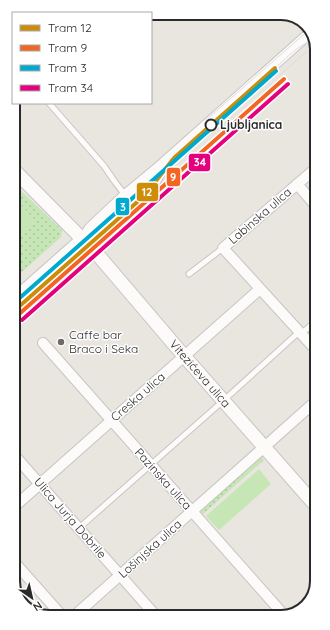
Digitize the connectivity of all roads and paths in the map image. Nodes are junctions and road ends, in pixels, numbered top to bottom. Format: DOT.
graph roads {
  1 [pos="307,36"];
  2 [pos="50,104"];
  3 [pos="168,160"];
  4 [pos="310,173"];
  5 [pos="20,176"];
  6 [pos="297,184"];
  7 [pos="126,196"];
  8 [pos="310,199"];
  9 [pos="132,204"];
  10 [pos="83,239"];
  11 [pos="223,248"];
  12 [pos="190,274"];
  13 [pos="260,288"];
  14 [pos="20,295"];
  15 [pos="310,326"];
  16 [pos="300,333"];
  17 [pos="43,343"];
  18 [pos="310,344"];
  19 [pos="184,356"];
  20 [pos="223,401"];
  21 [pos="310,406"];
  22 [pos="111,420"];
  23 [pos="263,447"];
  24 [pos="20,462"];
  25 [pos="151,465"];
  26 [pos="40,484"];
  27 [pos="310,499"];
  28 [pos="20,502"];
  29 [pos="192,511"];
  30 [pos="79,528"];
  31 [pos="20,569"];
  32 [pos="120,575"];
  33 [pos="57,610"];
  34 [pos="81,610"];
  35 [pos="151,610"];
  36 [pos="279,610"];
  1 -- 3 [label="street"];
  2 -- 7 [label="lane"];
  3 -- 7 [label="street"];
  3 -- 9 [label="street"];
  4 -- 6 [label="street, Labinska ulica"];
  5 -- 10 [label="street, Vitezićeva ulica"];
  6 -- 8 [label="street"];
  6 -- 11 [label="street, Labinska ulica"];
  7 -- 9 [label="lane"];
  7 -- 10 [label="street"];
  9 -- 10 [label="street"];
  10 -- 14 [label="street"];
  10 -- 19 [label="street, Vitezićeva ulica"];
  11 -- 12 [label="lane"];
  11 -- 13 [label="street"];
  13 -- 16 [label="street"];
  13 -- 19 [label="street, Creska ulica"];
  15 -- 16 [label="lane"];
  16 -- 18 [label="street"];
  16 -- 20 [label="lane"];
  17 -- 22 [label="street, Pazinska ulica"];
  19 -- 20 [label="street, Vitezićeva ulica"];
  19 -- 22 [label="street, Creska ulica"];
  20 -- 23 [label="street, Vitezićeva ulica"];
  20 -- 25 [label="lane"];
  21 -- 23 [label="street, Lošinjska ulica"];
  22 -- 25 [label="street, Pazinska ulica"];
  22 -- 26 [label="street, Creska ulica"];
  23 -- 27 [label="street, Vitezićeva ulica"];
  23 -- 29 [label="street, Lošinjska ulica"];
  24 -- 26 [label="street, Ulica Jurja Dobrile"];
  25 -- 29 [label="street, Pazinska ulica"];
  25 -- 30 [label="lane"];
  26 -- 28 [label="street, Creska ulica"];
  26 -- 30 [label="street, Ulica Jurja Dobrile"];
  29 -- 32 [label="street, Lošinjska ulica"];
  29 -- 36 [label="street, Pazinska ulica"];
  30 -- 32 [label="street, Ulica Jurja Dobrile"];
  31 -- 33 [label="street"];
  32 -- 34 [label="street, Lošinjska ulica"];
  32 -- 35 [label="street, Ulica Jurja Dobrile"];
}
